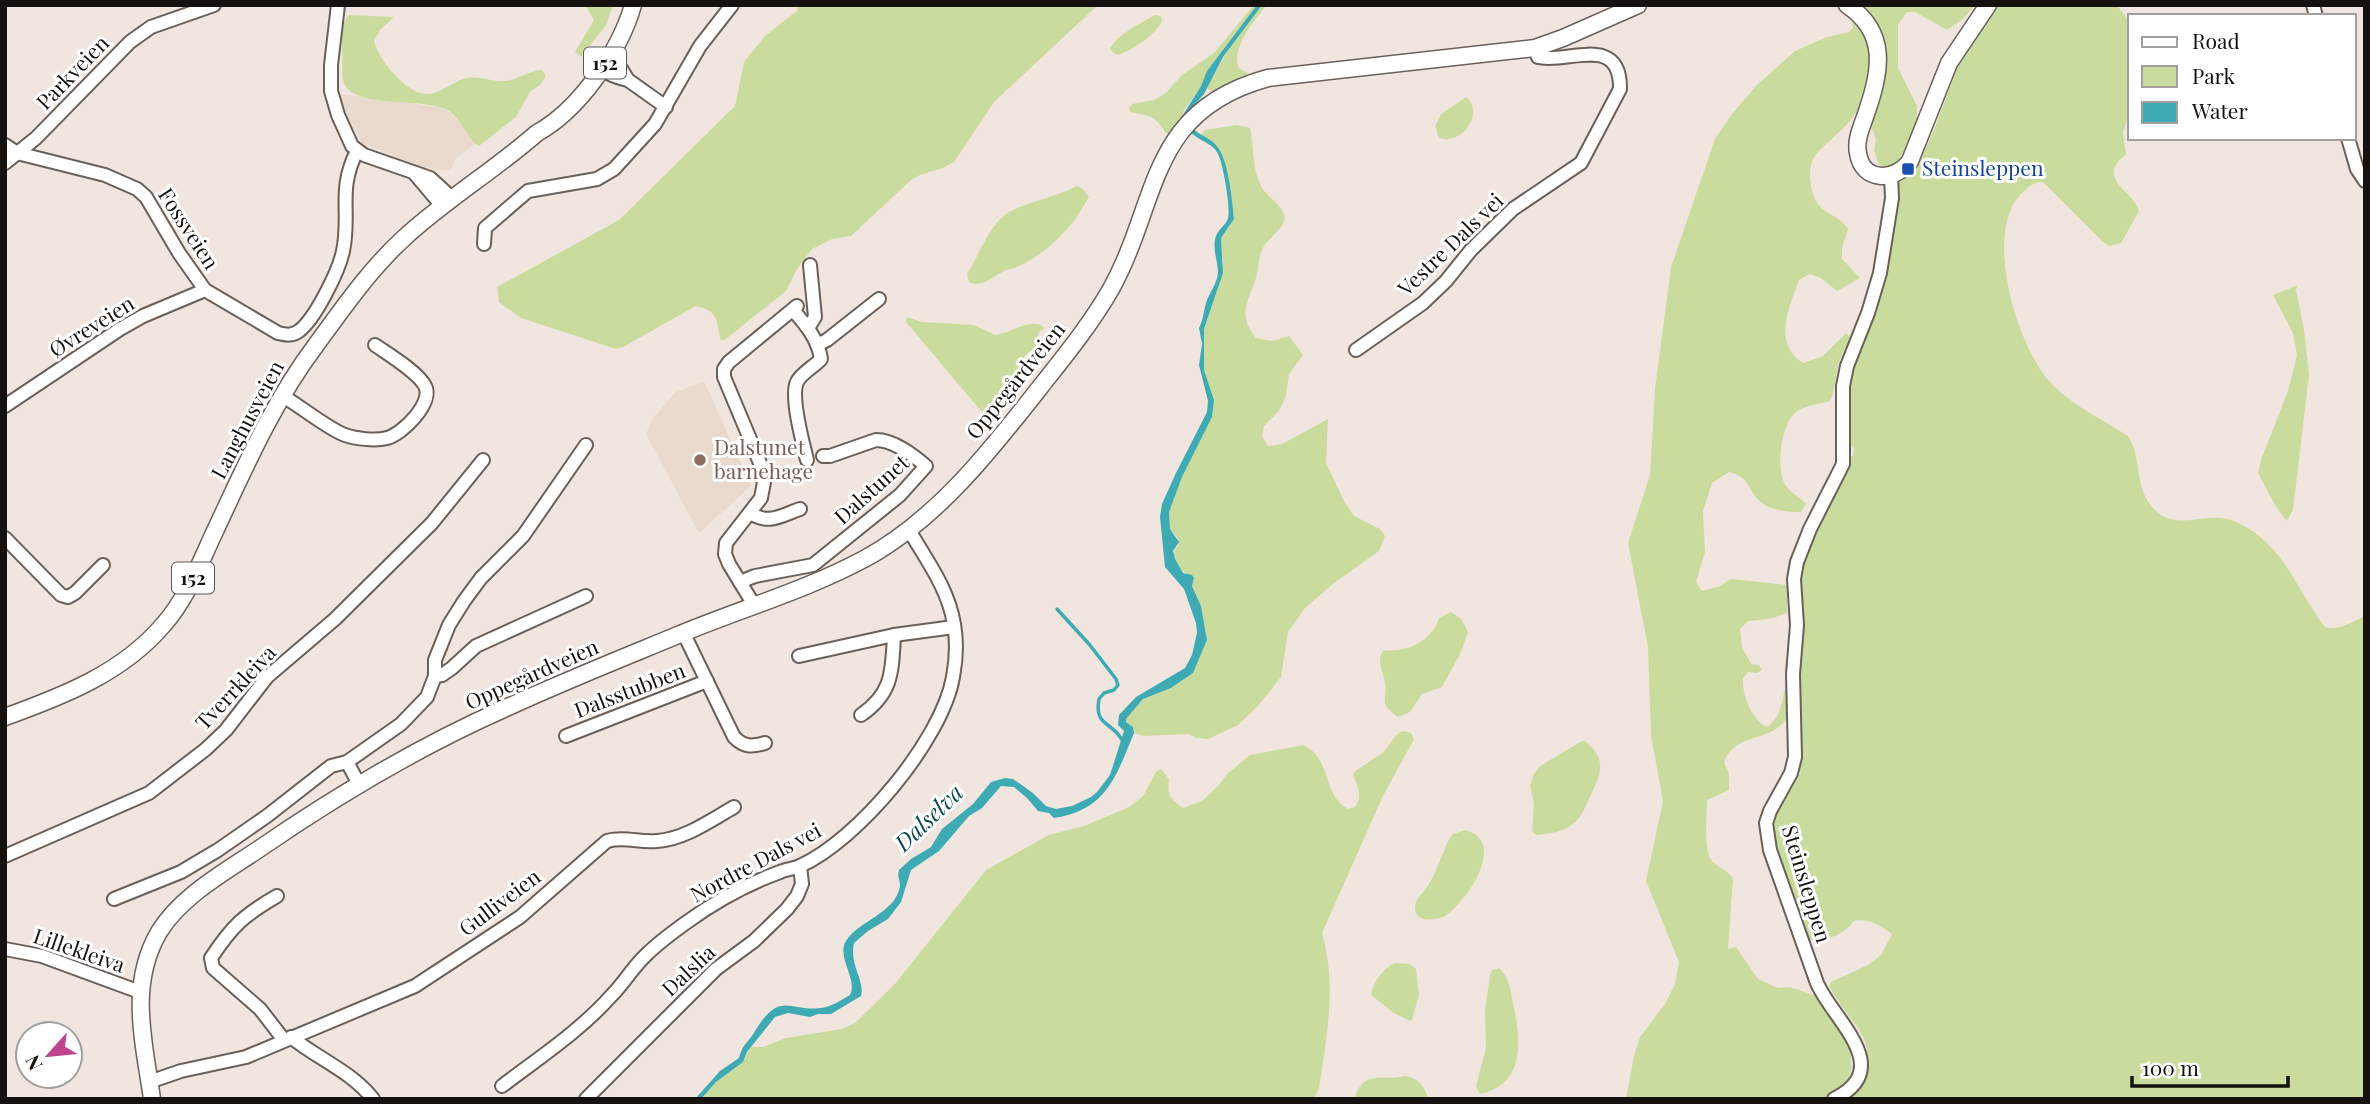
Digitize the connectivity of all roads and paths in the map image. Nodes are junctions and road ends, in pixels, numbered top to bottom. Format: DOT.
graph roads {
  1 [pos="214,5"];
  2 [pos="338,5"];
  3 [pos="632,5"];
  4 [pos="733,5"];
  5 [pos="1638,5"];
  6 [pos="1847,5"];
  7 [pos="1988,5"];
  8 [pos="1535,48"];
  9 [pos="603,61"];
  10 [pos="666,107"];
  11 [pos="2349,140"];
  12 [pos="5,145"];
  13 [pos="357,151"];
  14 [pos="17,153"];
  15 [pos="5,163"];
  16 [pos="1891,176"];
  17 [pos="2365,181"];
  18 [pos="448,203"];
  19 [pos="484,244"];
  20 [pos="810,265"];
  21 [pos="205,290"];
  22 [pos="879,299"];
  23 [pos="808,328"];
  24 [pos="375,345"];
  25 [pos="817,345"];
  26 [pos="1356,350"];
  27 [pos="281,395"];
  28 [pos="5,407"];
  29 [pos="586,446"];
  30 [pos="823,456"];
  31 [pos="483,460"];
  32 [pos="807,460"];
  33 [pos="800,509"];
  34 [pos="750,513"];
  35 [pos="909,530"];
  36 [pos="5,538"];
  37 [pos="103,565"];
  38 [pos="740,582"];
  39 [pos="586,596"];
  40 [pos="754,605"];
  41 [pos="954,627"];
  42 [pos="683,632"];
  43 [pos="894,635"];
  44 [pos="799,656"];
  45 [pos="435,676"];
  46 [pos="707,681"];
  47 [pos="861,715"];
  48 [pos="5,717"];
  49 [pos="566,736"];
  50 [pos="765,743"];
  51 [pos="347,762"];
  52 [pos="360,786"];
  53 [pos="734,807"];
  54 [pos="5,856"];
  55 [pos="800,866"];
  56 [pos="277,896"];
  57 [pos="114,899"];
  58 [pos="5,949"];
  59 [pos="140,992"];
  60 [pos="287,1038"];
  61 [pos="149,1082"];
  62 [pos="502,1086"];
  63 [pos="152,1099"];
  64 [pos="373,1099"];
  65 [pos="586,1099"];
  66 [pos="1834,1099"];
  1 -- 14 [label="street, Parkveien"];
  2 -- 13 [label="street"];
  3 -- 9 [label="main road, Langhusveien / 152"];
  4 -- 10 [label="street"];
  5 -- 8 [label="main road, Oppegårdveien"];
  6 -- 16 [label="main road"];
  7 -- 16 [label="main road"];
  8 -- 26 [label="street, Vestre Dals vei"];
  8 -- 35 [label="main road, Oppegårdveien"];
  9 -- 10 [label="street"];
  9 -- 18 [label="main road, Langhusveien / 152"];
  10 -- 19 [label="street"];
  11 -- 17 [label="street"];
  12 -- 14 [label="street, Fossveien"];
  13 -- 18 [label="street"];
  13 -- 21 [label="street, Fossveien"];
  14 -- 15 [label="street, Parkveien"];
  14 -- 21 [label="street, Fossveien"];
  16 -- 66 [label="street, Steinsleppen"];
  18 -- 27 [label="main road, Langhusveien / 152"];
  20 -- 23 [label="street"];
  21 -- 28 [label="street, Øvreveien"];
  22 -- 25 [label="street"];
  23 -- 25 [label="street"];
  23 -- 34 [label="street"];
  24 -- 27 [label="street"];
  25 -- 32 [label="street"];
  27 -- 48 [label="main road, Langhusveien / 152"];
  29 -- 45 [label="street, Oppegårdveien"];
  30 -- 38 [label="street, Dalstunet"];
  31 -- 54 [label="street, Tverrkleiva"];
  33 -- 34 [label="street"];
  34 -- 38 [label="street"];
  35 -- 40 [label="main road, Oppegårdveien"];
  35 -- 41 [label="street, Nordre Dals vei"];
  36 -- 37 [label="street"];
  38 -- 40 [label="street"];
  39 -- 45 [label="street, Oppegårdveien"];
  40 -- 42 [label="main road, Oppegårdveien"];
  41 -- 43 [label="street"];
  41 -- 55 [label="street, Nordre Dals vei"];
  42 -- 46 [label="street, Dalsstubben"];
  42 -- 52 [label="main road, Oppegårdveien"];
  43 -- 44 [label="street"];
  43 -- 47 [label="street"];
  45 -- 51 [label="street, Oppegårdveien"];
  46 -- 49 [label="street, Dalsstubben"];
  46 -- 50 [label="street, Dalsstubben"];
  51 -- 52 [label="street"];
  51 -- 57 [label="street, Oppegårdveien"];
  52 -- 59 [label="main road, Oppegårdveien"];
  53 -- 60 [label="street, Gulliveien"];
  55 -- 62 [label="street, Nordre Dals vei"];
  55 -- 65 [label="street, Dalslia"];
  56 -- 60 [label="street"];
  58 -- 59 [label="street, Lillekleiva"];
  59 -- 61 [label="main road, Oppegårdveien"];
  60 -- 61 [label="street, Gulliveien"];
  60 -- 64 [label="street"];
  61 -- 63 [label="main road, Oppegårdveien"];
}
